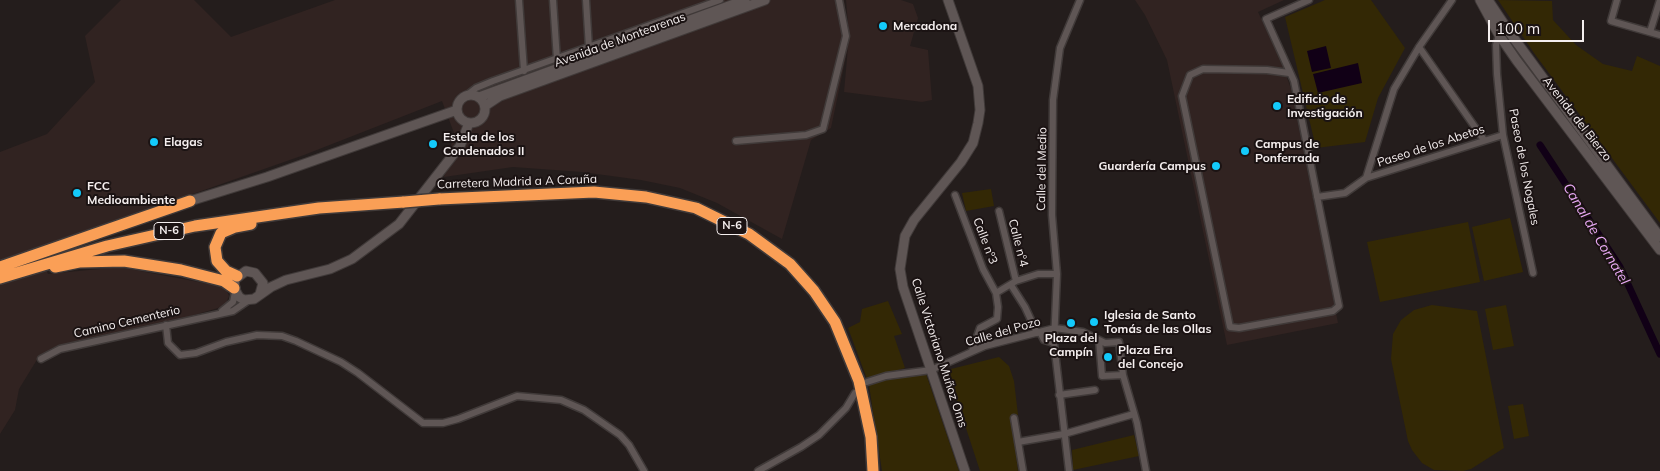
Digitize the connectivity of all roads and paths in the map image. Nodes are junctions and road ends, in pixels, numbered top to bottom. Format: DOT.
graph roads {
  1 [pos="519,0"];
  2 [pos="553,0"];
  3 [pos="586,0"];
  4 [pos="720,0"];
  5 [pos="745,0"];
  6 [pos="765,0"];
  7 [pos="840,0"];
  8 [pos="948,0"];
  9 [pos="1080,0"];
  10 [pos="1309,0"];
  11 [pos="1452,0"];
  12 [pos="1480,0"];
  13 [pos="1488,0"];
  14 [pos="1617,0"];
  15 [pos="1660,0"];
  16 [pos="1650,32"];
  17 [pos="1499,35"];
  18 [pos="1660,36"];
  19 [pos="1419,47"];
  20 [pos="590,48"];
  21 [pos="556,60"];
  22 [pos="524,71"];
  23 [pos="1289,73"];
  24 [pos="467,95"];
  25 [pos="479,97"];
  26 [pos="485,106"];
  27 [pos="457,110"];
  28 [pos="469,123"];
  29 [pos="1503,135"];
  30 [pos="1484,140"];
  31 [pos="736,141"];
  32 [pos="1366,178"];
  33 [pos="955,195"];
  34 [pos="1317,197"];
  35 [pos="190,201"];
  36 [pos="343,206"];
  37 [pos="999,211"];
  38 [pos="1660,237"];
  39 [pos="1660,250"];
  40 [pos="0,267"];
  41 [pos="1533,273"];
  42 [pos="1058,274"];
  43 [pos="237,276"];
  44 [pos="259,276"];
  45 [pos="0,279"];
  46 [pos="286,280"];
  47 [pos="1014,283"];
  48 [pos="235,290"];
  49 [pos="996,293"];
  50 [pos="260,294"];
  51 [pos="249,300"];
  52 [pos="219,313"];
  53 [pos="166,325"];
  54 [pos="1055,328"];
  55 [pos="1039,333"];
  56 [pos="1099,340"];
  57 [pos="1054,343"];
  58 [pos="972,351"];
  59 [pos="41,359"];
  60 [pos="930,370"];
  61 [pos="1123,375"];
  62 [pos="867,382"];
  63 [pos="1096,390"];
  64 [pos="855,393"];
  65 [pos="1059,395"];
  66 [pos="1134,414"];
  67 [pos="1014,418"];
  68 [pos="1064,434"];
  69 [pos="1018,442"];
  70 [pos="644,471"];
  71 [pos="758,471"];
  72 [pos="873,471"];
  73 [pos="965,471"];
  74 [pos="1023,471"];
  75 [pos="1069,471"];
  76 [pos="1146,471"];
  1 -- 22 [label="street"];
  2 -- 21 [label="street"];
  3 -- 20 [label="street"];
  4 -- 20 [label="street"];
  5 -- 25 [label="main road, Avenida de Montearenas"];
  6 -- 26 [label="main road, Avenida de Montearenas"];
  7 -- 31 [label="street"];
  8 -- 60 [label="main road, Calle Victoriano Muñoz Oms"];
  9 -- 42 [label="street, Calle del Medio"];
  10 -- 23 [label="street"];
  11 -- 19 [label="street"];
  12 -- 17 [label="main road, Avenida del Bierzo"];
  13 -- 38 [label="main road, Avenida del Bierzo"];
  14 -- 16 [label="street"];
  15 -- 16 [label="street"];
  16 -- 18 [label="street"];
  17 -- 29 [label="street, Paseo de los Nogales"];
  17 -- 39 [label="main road, Avenida del Bierzo"];
  19 -- 30 [label="street"];
  19 -- 32 [label="street"];
  20 -- 21 [label="street"];
  21 -- 22 [label="street"];
  22 -- 24 [label="street"];
  23 -- 34 [label="street"];
  23 -- 34 [label="street"];
  24 -- 25 [label="main road"];
  24 -- 27 [label="main road"];
  25 -- 26 [label="main road"];
  26 -- 28 [label="main road"];
  27 -- 28 [label="main road"];
  27 -- 35 [label="main road"];
  28 -- 46 [label="main road, Carretera Madrid a A Coruña"];
  29 -- 30 [label="street, Paseo de los Abetos"];
  29 -- 41 [label="street, Paseo de los Nogales"];
  30 -- 32 [label="street, Paseo de los Abetos"];
  32 -- 34 [label="street, Paseo de los Abetos"];
  33 -- 49 [label="street, Calle nº3"];
  35 -- 40 [label="highway"];
  36 -- 43 [label="highway, N-6"];
  36 -- 45 [label="highway, Carretera Madrid a A Coruña / N-6"];
  36 -- 72 [label="highway, Carretera Madrid a A Coruña / N-6, bridge"];
  37 -- 47 [label="street, Calle nº4"];
  42 -- 47 [label="street"];
  42 -- 54 [label="street, Calle del Medio"];
  43 -- 44 [label="main road"];
  43 -- 48 [label="main road"];
  44 -- 46 [label="main road, Carretera Madrid a A Coruña"];
  44 -- 50 [label="main road"];
  45 -- 48 [label="highway"];
  46 -- 50 [label="main road, Carretera Madrid a A Coruña"];
  47 -- 49 [label="street"];
  47 -- 55 [label="street, Calle nº4"];
  48 -- 51 [label="main road"];
  48 -- 52 [label="street"];
  49 -- 58 [label="street"];
  50 -- 51 [label="main road"];
  51 -- 52 [label="street, Camino Cementerio"];
  52 -- 53 [label="street, Camino Cementerio"];
  53 -- 59 [label="street, Camino Cementerio"];
  53 -- 70 [label="street"];
  54 -- 55 [label="street, Calle del Pozo"];
  54 -- 56 [label="street"];
  54 -- 57 [label="street, Calle del Medio"];
  55 -- 57 [label="street"];
  55 -- 58 [label="street, Calle del Pozo"];
  56 -- 61 [label="street"];
  56 -- 61 [label="street"];
  57 -- 65 [label="street, Calle del Medio"];
  58 -- 60 [label="street, Calle del Pozo"];
  60 -- 62 [label="street, Calle del Pozo"];
  60 -- 73 [label="main road, Calle Victoriano Muñoz Oms"];
  61 -- 66 [label="street"];
  63 -- 65 [label="street"];
  64 -- 71 [label="street"];
  65 -- 68 [label="street, Calle del Medio"];
  66 -- 68 [label="street"];
  66 -- 76 [label="street"];
  67 -- 69 [label="street"];
  68 -- 69 [label="street"];
  68 -- 75 [label="street, Calle del Medio"];
  69 -- 74 [label="street"];
}
